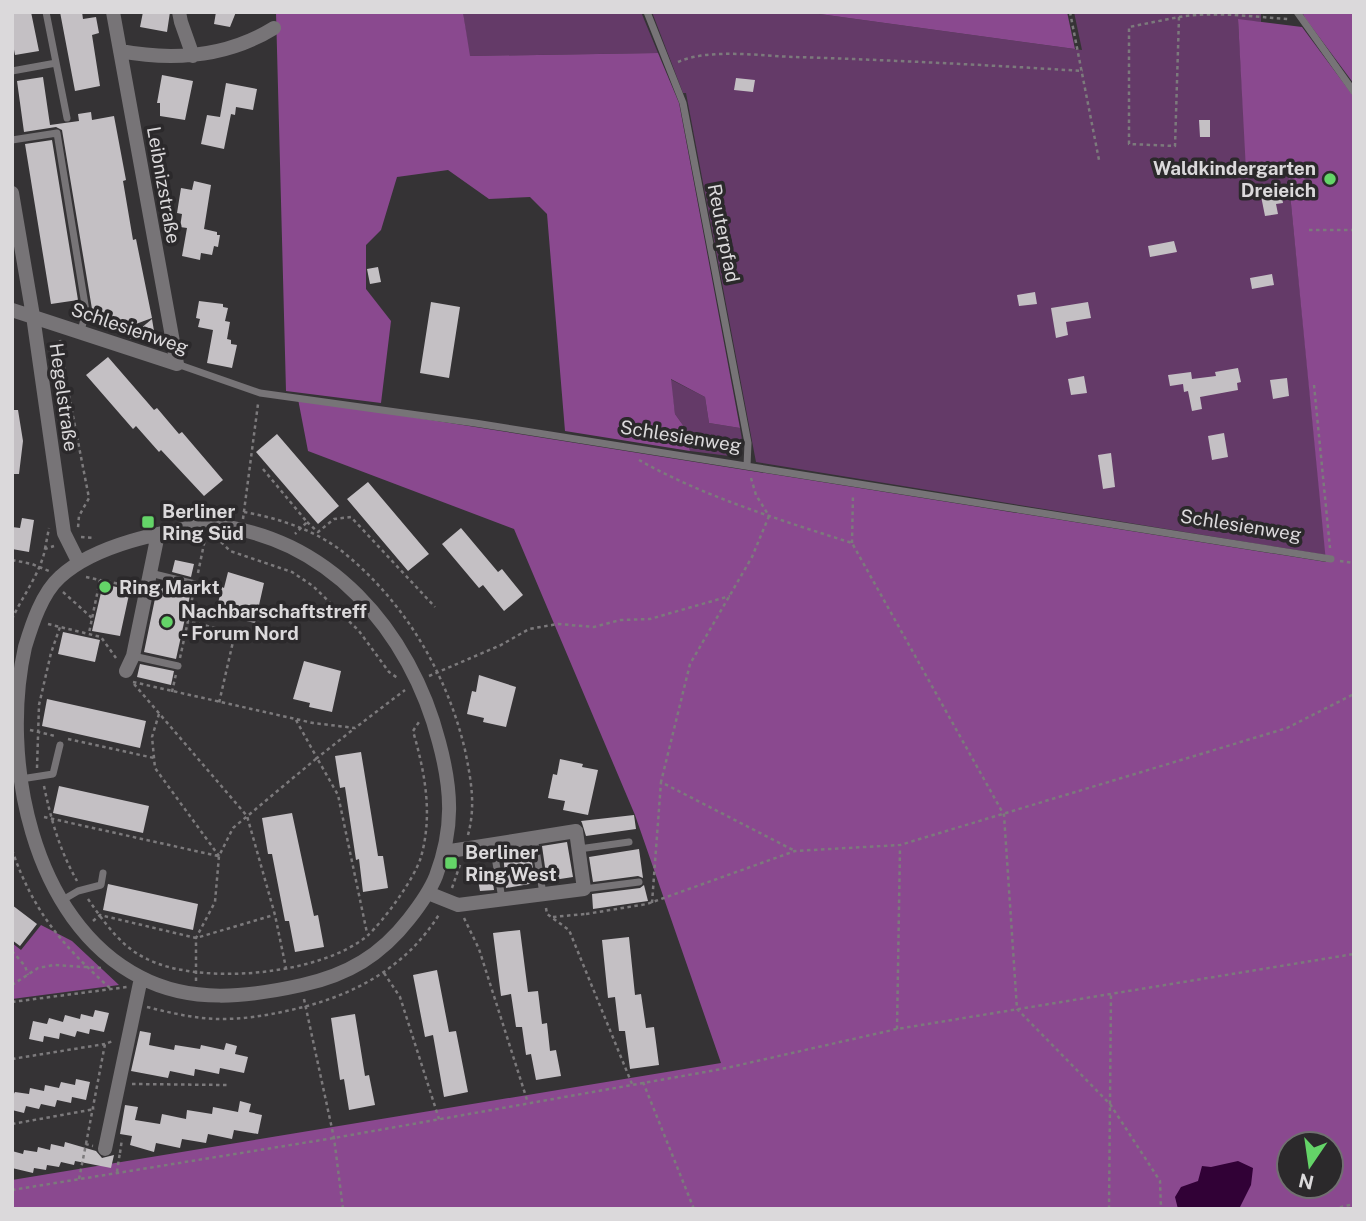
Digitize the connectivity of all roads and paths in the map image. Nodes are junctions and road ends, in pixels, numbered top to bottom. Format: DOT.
graph roads {
  1 [pos="46,12"];
  2 [pos="113,12"];
  3 [pos="179,12"];
  4 [pos="647,12"];
  5 [pos="1070,12"];
  6 [pos="1297,12"];
  7 [pos="1179,17"];
  8 [pos="1301,20"];
  9 [pos="275,28"];
  10 [pos="120,51"];
  11 [pos="193,56"];
  12 [pos="56,63"];
  13 [pos="669,67"];
  14 [pos="12,71"];
  15 [pos="1083,71"];
  16 [pos="1354,92"];
  17 [pos="66,118"];
  18 [pos="12,140"];
  19 [pos="1099,160"];
  20 [pos="12,193"];
  21 [pos="1310,230"];
  22 [pos="1354,230"];
  23 [pos="12,310"];
  24 [pos="33,316"];
  25 [pos="58,324"];
  26 [pos="81,331"];
  27 [pos="177,364"];
  28 [pos="1314,385"];
  29 [pos="260,393"];
  30 [pos="622,446"];
  31 [pos="747,466"];
  32 [pos="263,469"];
  33 [pos="853,483"];
  34 [pos="769,516"];
  35 [pos="307,522"];
  36 [pos="50,523"];
  37 [pos="208,525"];
  38 [pos="241,529"];
  39 [pos="158,534"];
  40 [pos="99,539"];
  41 [pos="68,541"];
  42 [pos="221,542"];
  43 [pos="285,543"];
  44 [pos="852,543"];
  45 [pos="45,549"];
  46 [pos="1331,559"];
  47 [pos="12,560"];
  48 [pos="79,563"];
  49 [pos="1354,563"];
  50 [pos="39,567"];
  51 [pos="150,573"];
  52 [pos="59,578"];
  53 [pos="100,580"];
  54 [pos="195,584"];
  55 [pos="147,589"];
  56 [pos="730,596"];
  57 [pos="435,607"];
  58 [pos="92,618"];
  59 [pos="12,619"];
  60 [pos="34,621"];
  61 [pos="188,621"];
  62 [pos="89,634"];
  63 [pos="422,645"];
  64 [pos="133,656"];
  65 [pos="178,666"];
  66 [pos="126,671"];
  67 [pos="437,672"];
  68 [pos="418,681"];
  69 [pos="405,690"];
  70 [pos="172,692"];
  71 [pos="1354,694"];
  72 [pos="219,703"];
  73 [pos="159,713"];
  74 [pos="295,718"];
  75 [pos="420,720"];
  76 [pos="13,726"];
  77 [pos="355,729"];
  78 [pos="60,744"];
  79 [pos="154,758"];
  80 [pos="317,758"];
  81 [pos="18,779"];
  82 [pos="661,782"];
  83 [pos="23,812"];
  84 [pos="1004,815"];
  85 [pos="247,816"];
  86 [pos="534,837"];
  87 [pos="629,842"];
  88 [pos="493,844"];
  89 [pos="901,845"];
  90 [pos="465,848"];
  91 [pos="12,849"];
  92 [pos="578,849"];
  93 [pos="795,851"];
  94 [pos="444,852"];
  95 [pos="219,856"];
  96 [pos="103,873"];
  97 [pos="639,882"];
  98 [pos="584,889"];
  99 [pos="428,892"];
  100 [pos="543,894"];
  101 [pos="502,899"];
  102 [pos="446,900"];
  103 [pos="61,902"];
  104 [pos="652,903"];
  105 [pos="94,908"];
  106 [pos="595,913"];
  107 [pos="586,914"];
  108 [pos="100,915"];
  109 [pos="275,915"];
  110 [pos="462,915"];
  111 [pos="551,918"];
  112 [pos="82,930"];
  113 [pos="368,935"];
  114 [pos="196,938"];
  115 [pos="12,951"];
  116 [pos="1354,954"];
  117 [pos="118,963"];
  118 [pos="87,967"];
  119 [pos="286,968"];
  120 [pos="384,973"];
  121 [pos="196,974"];
  122 [pos="28,975"];
  123 [pos="141,978"];
  124 [pos="12,985"];
  125 [pos="128,987"];
  126 [pos="290,988"];
  127 [pos="111,989"];
  128 [pos="1111,993"];
  129 [pos="196,995"];
  130 [pos="12,1002"];
  131 [pos="140,1005"];
  132 [pos="1017,1009"];
  133 [pos="897,1029"];
  134 [pos="12,1059"];
  135 [pos="643,1082"];
  136 [pos="125,1084"];
  137 [pos="632,1084"];
  138 [pos="227,1085"];
  139 [pos="528,1103"];
  140 [pos="1110,1104"];
  141 [pos="93,1110"];
  142 [pos="439,1119"];
  143 [pos="12,1124"];
  144 [pos="334,1138"];
  145 [pos="86,1144"];
  146 [pos="105,1149"];
  147 [pos="79,1178"];
  148 [pos="12,1191"];
  149 [pos="1354,1204"];
  150 [pos="343,1209"];
  151 [pos="694,1209"];
  152 [pos="1109,1209"];
  153 [pos="1161,1209"];
  154 [pos="1333,1209"];
  1 -- 12 [label="lane"];
  2 -- 10 [label="street, Leibnizstraße"];
  3 -- 11 [label="street"];
  4 -- 13 [label="lane, Reuterpfad"];
  5 -- 15 [label="path"];
  6 -- 8 [label="lane"];
  7 -- 7 [label="path"];
  7 -- 8 [label="path"];
  8 -- 16 [label="lane"];
  9 -- 11 [label="street"];
  10 -- 11 [label="street"];
  10 -- 27 [label="street, Leibnizstraße"];
  12 -- 14 [label="lane"];
  12 -- 17 [label="lane"];
  13 -- 15 [label="path"];
  13 -- 31 [label="lane, Reuterpfad"];
  15 -- 19 [label="path"];
  18 -- 26 [label="lane"];
  20 -- 24 [label="street, Hegelstraße"];
  21 -- 22 [label="path"];
  23 -- 24 [label="street, Schlesienweg"];
  24 -- 25 [label="street, Schlesienweg"];
  24 -- 41 [label="street, Hegelstraße"];
  25 -- 26 [label="street, Schlesienweg"];
  25 -- 40 [label="path"];
  26 -- 27 [label="street, Schlesienweg"];
  27 -- 29 [label="lane, Schlesienweg"];
  28 -- 46 [label="path"];
  29 -- 30 [label="lane, Schlesienweg"];
  29 -- 38 [label="path"];
  30 -- 31 [label="lane, Schlesienweg"];
  30 -- 34 [label="path"];
  31 -- 33 [label="lane, Schlesienweg"];
  31 -- 34 [label="path"];
  32 -- 35 [label="path"];
  33 -- 44 [label="path"];
  33 -- 46 [label="lane, Schlesienweg"];
  34 -- 44 [label="path"];
  34 -- 56 [label="path"];
  35 -- 43 [label="path"];
  35 -- 57 [label="path"];
  36 -- 45 [label="path"];
  37 -- 38 [label="street"];
  37 -- 39 [label="street"];
  37 -- 54 [label="path"];
  38 -- 43 [label="street"];
  39 -- 48 [label="street"];
  39 -- 51 [label="street"];
  41 -- 45 [label="path"];
  41 -- 48 [label="street, Hegelstraße"];
  42 -- 69 [label="path"];
  43 -- 68 [label="street"];
  44 -- 84 [label="path"];
  45 -- 50 [label="path"];
  46 -- 49 [label="path"];
  47 -- 50 [label="path"];
  48 -- 52 [label="street"];
  50 -- 52 [label="path"];
  50 -- 59 [label="path"];
  51 -- 54 [label="lane"];
  51 -- 55 [label="street"];
  52 -- 53 [label="path"];
  52 -- 58 [label="path"];
  52 -- 60 [label="street"];
  53 -- 55 [label="path"];
  53 -- 58 [label="path"];
  54 -- 61 [label="path"];
  55 -- 64 [label="street"];
  56 -- 67 [label="path"];
  56 -- 82 [label="path"];
  58 -- 62 [label="path"];
  60 -- 62 [label="path"];
  60 -- 76 [label="street"];
  61 -- 65 [label="path"];
  61 -- 72 [label="path"];
  62 -- 66 [label="path"];
  63 -- 67 [label="path"];
  64 -- 65 [label="lane"];
  64 -- 66 [label="street"];
  65 -- 70 [label="path"];
  67 -- 90 [label="path"];
  68 -- 69 [label="path"];
  68 -- 94 [label="street"];
  69 -- 77 [label="path"];
  70 -- 72 [label="path"];
  70 -- 73 [label="path"];
  71 -- 84 [label="path"];
  72 -- 74 [label="path"];
  73 -- 79 [label="path"];
  73 -- 85 [label="path"];
  74 -- 77 [label="path"];
  74 -- 80 [label="path"];
  75 -- 113 [label="path"];
  76 -- 79 [label="path"];
  76 -- 81 [label="street"];
  77 -- 80 [label="path"];
  78 -- 81 [label="lane"];
  79 -- 95 [label="path"];
  80 -- 85 [label="path"];
  80 -- 113 [label="path"];
  81 -- 83 [label="street"];
  82 -- 93 [label="path"];
  82 -- 104 [label="path"];
  83 -- 95 [label="path"];
  83 -- 103 [label="street"];
  84 -- 89 [label="path"];
  84 -- 132 [label="path"];
  85 -- 95 [label="path"];
  85 -- 109 [label="path"];
  86 -- 88 [label="street"];
  86 -- 92 [label="street"];
  86 -- 100 [label="lane"];
  87 -- 92 [label="lane"];
  88 -- 90 [label="street"];
  88 -- 101 [label="lane"];
  89 -- 93 [label="path"];
  89 -- 133 [label="path"];
  90 -- 94 [label="street"];
  90 -- 102 [label="path"];
  91 -- 118 [label="path"];
  92 -- 98 [label="street"];
  93 -- 104 [label="path"];
  94 -- 99 [label="street"];
  95 -- 114 [label="path"];
  96 -- 103 [label="lane"];
  97 -- 98 [label="lane"];
  98 -- 100 [label="street"];
  99 -- 102 [label="street"];
  99 -- 126 [label="street"];
  100 -- 101 [label="street"];
  100 -- 111 [label="path"];
  101 -- 102 [label="street"];
  103 -- 112 [label="street"];
  104 -- 106 [label="path"];
  105 -- 108 [label="path"];
  106 -- 107 [label="path"];
  106 -- 111 [label="path"];
  108 -- 112 [label="path"];
  108 -- 114 [label="path"];
  108 -- 121 [label="path"];
  109 -- 114 [label="path"];
  109 -- 119 [label="path"];
  110 -- 139 [label="path"];
  111 -- 137 [label="path"];
  112 -- 117 [label="street"];
  113 -- 119 [label="path"];
  114 -- 121 [label="path"];
  115 -- 122 [label="path"];
  116 -- 128 [label="path"];
  117 -- 118 [label="path"];
  117 -- 123 [label="street"];
  118 -- 122 [label="path"];
  118 -- 127 [label="path"];
  119 -- 121 [label="path"];
  119 -- 126 [label="path"];
  120 -- 142 [label="path"];
  121 -- 129 [label="path"];
  122 -- 124 [label="path"];
  123 -- 129 [label="street"];
  123 -- 146 [label="street"];
  125 -- 127 [label="path"];
  126 -- 129 [label="street"];
  127 -- 130 [label="path"];
  128 -- 132 [label="path"];
  128 -- 140 [label="path"];
  131 -- 144 [label="path"];
  132 -- 133 [label="path"];
  132 -- 140 [label="path"];
  133 -- 135 [label="path"];
  134 -- 141 [label="path"];
  135 -- 137 [label="path"];
  135 -- 151 [label="path"];
  136 -- 138 [label="path"];
  137 -- 139 [label="path"];
  139 -- 142 [label="path"];
  140 -- 152 [label="path"];
  140 -- 153 [label="path"];
  141 -- 143 [label="path"];
  141 -- 145 [label="path"];
  142 -- 144 [label="path"];
  144 -- 147 [label="path"];
  144 -- 150 [label="path"];
  145 -- 146 [label="path"];
  145 -- 147 [label="path"];
  147 -- 148 [label="path"];
  149 -- 154 [label="path"];
}
